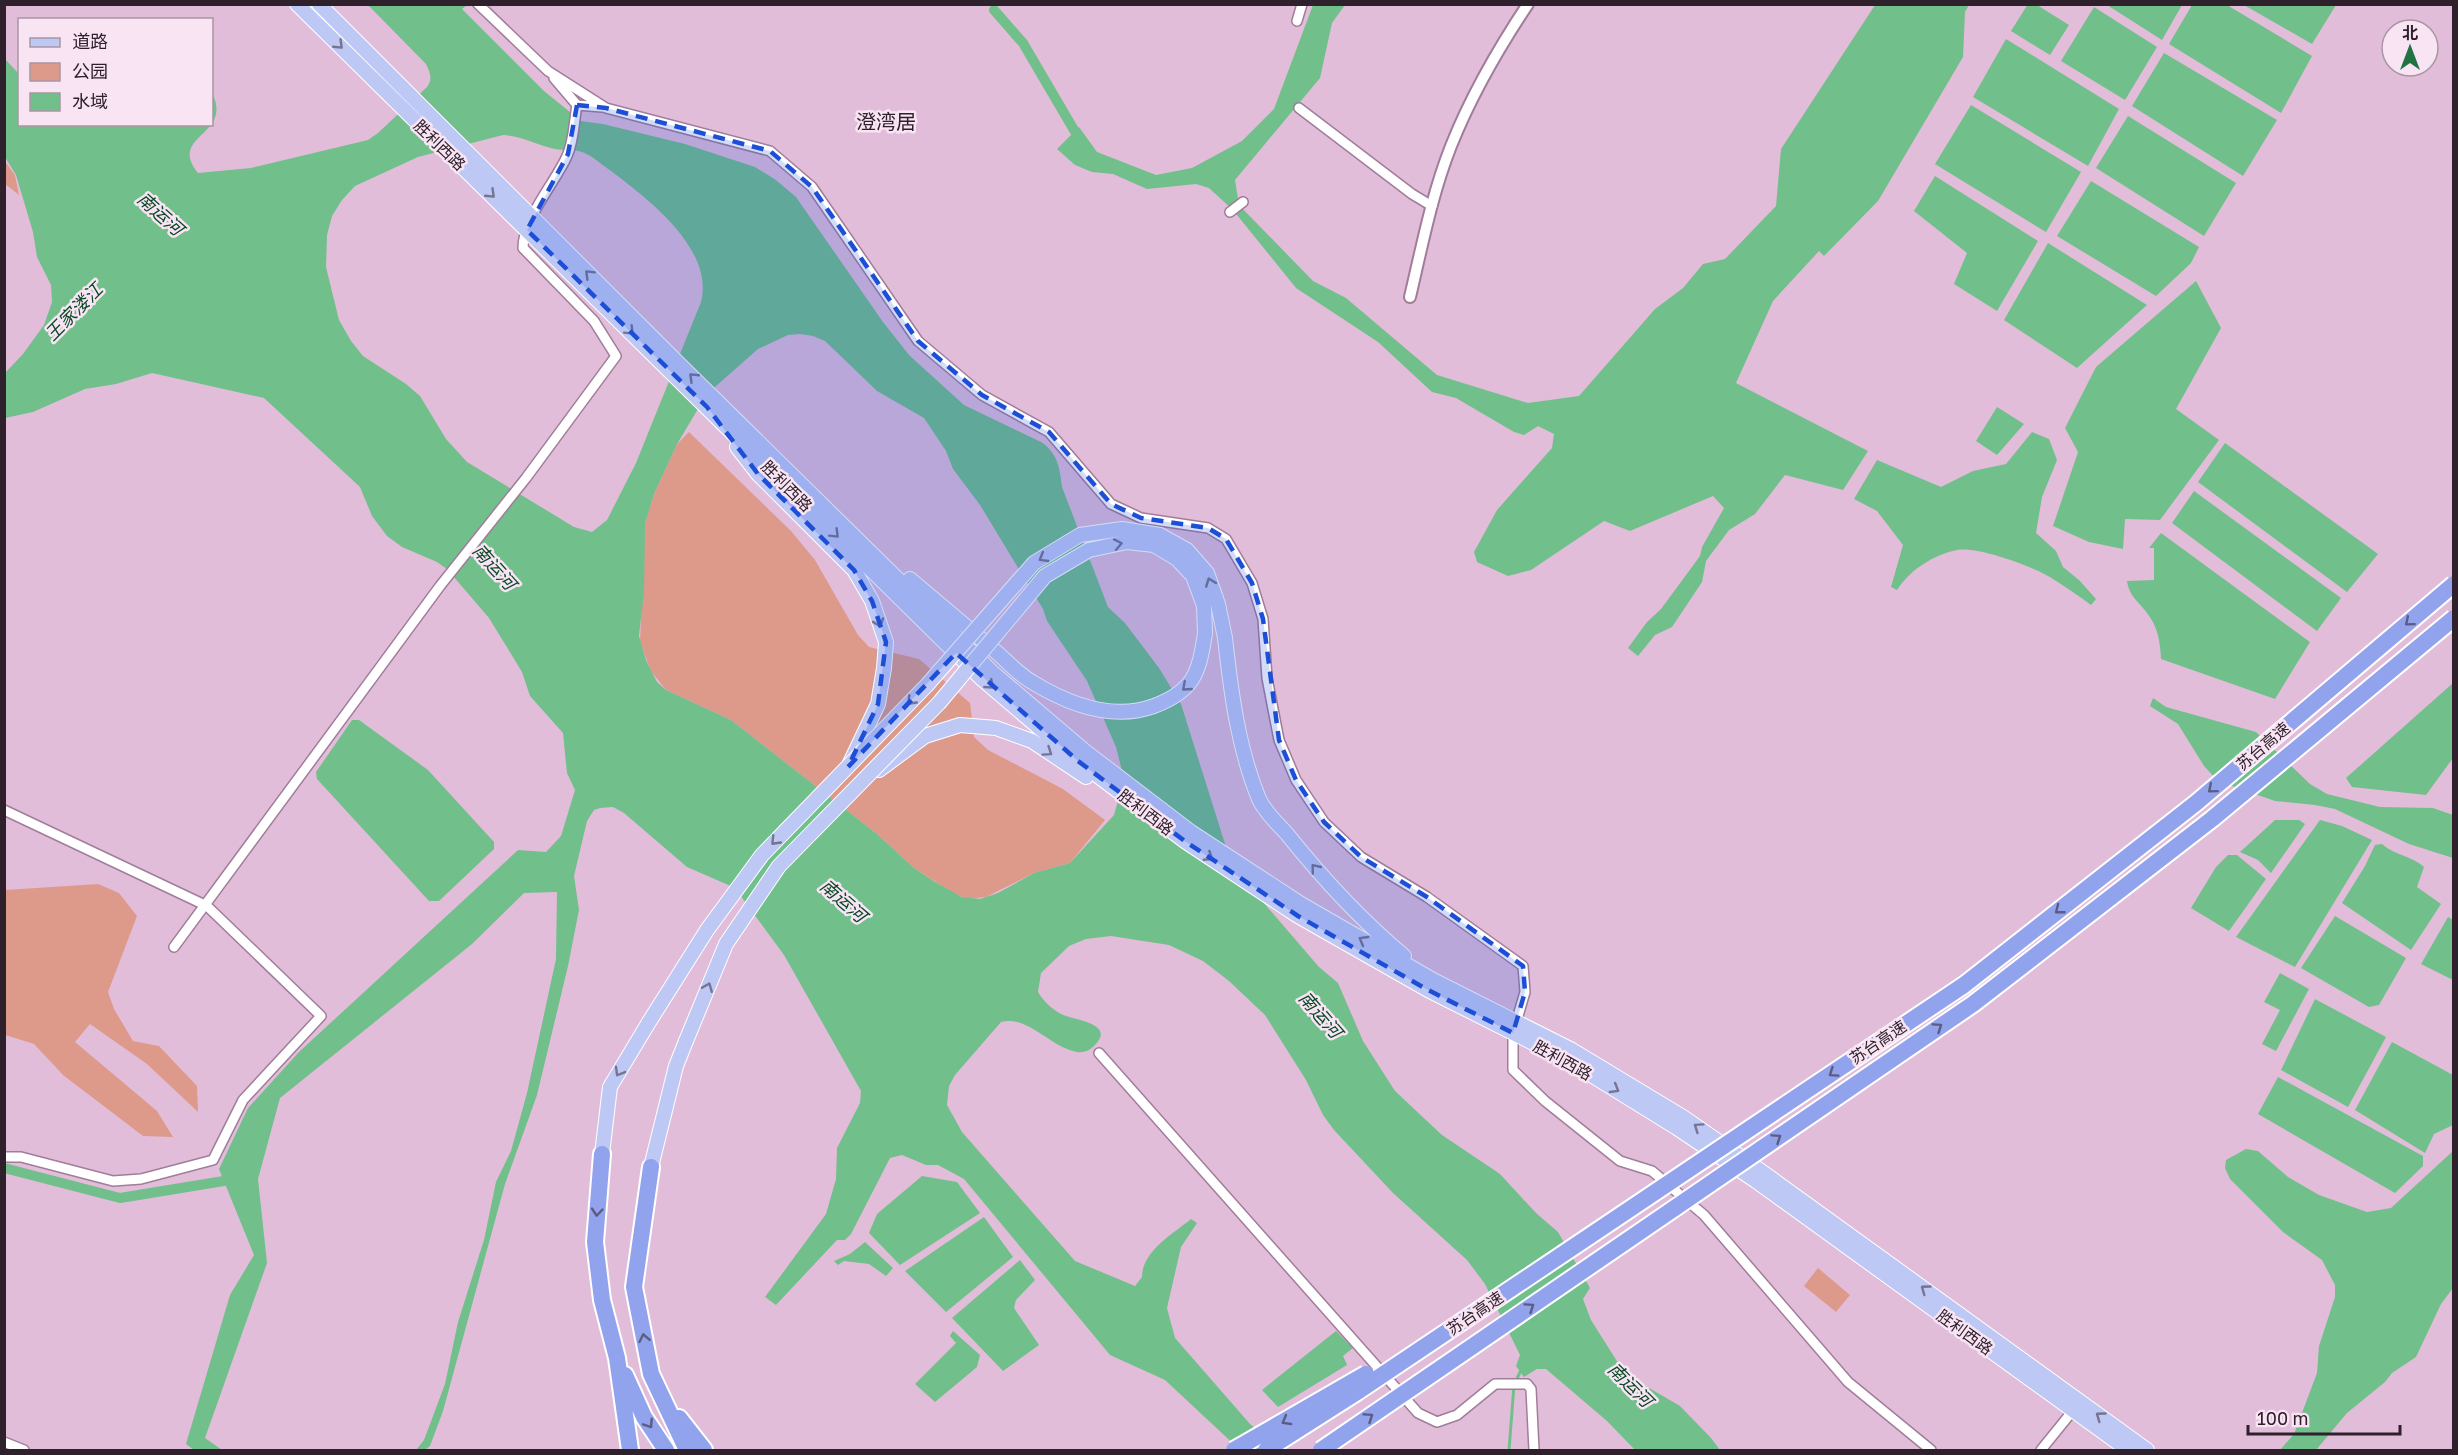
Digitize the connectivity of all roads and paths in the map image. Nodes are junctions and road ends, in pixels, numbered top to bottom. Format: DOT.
graph roads {
  1 [pos="297,4"];
  2 [pos="319,4"];
  3 [pos="478,4"];
  4 [pos="1302,4"];
  5 [pos="1528,4"];
  6 [pos="1297,21"];
  7 [pos="549,71"];
  8 [pos="606,108"];
  9 [pos="1299,108"];
  10 [pos="576,109"];
  11 [pos="1243,202"];
  12 [pos="1432,206"];
  13 [pos="1230,212"];
  14 [pos="530,223"];
  15 [pos="1410,297"];
  16 [pos="707,402"];
  17 [pos="829,510"];
  18 [pos="2454,584"];
  19 [pos="2454,618"];
  20 [pos="848,767"];
  21 [pos="861,782"];
  22 [pos="4,810"];
  23 [pos="1186,842"];
  24 [pos="207,906"];
  25 [pos="174,948"];
  26 [pos="1433,980"];
  27 [pos="1516,1028"];
  28 [pos="1099,1053"];
  29 [pos="602,1154"];
  30 [pos="4,1157"];
  31 [pos="651,1167"];
  32 [pos="1500,1297"];
  33 [pos="617,1358"];
  34 [pos="660,1394"];
  35 [pos="2077,1406"];
  36 [pos="4,1442"];
  37 [pos="24,1450"];
  38 [pos="630,1450"];
  39 [pos="666,1450"];
  40 [pos="687,1450"];
  41 [pos="705,1450"];
  42 [pos="1234,1450"];
  43 [pos="1266,1450"];
  44 [pos="1321,1450"];
  45 [pos="1534,1450"];
  46 [pos="1931,1450"];
  47 [pos="2041,1450"];
  48 [pos="2128,1450"];
  49 [pos="2147,1450"];
  1 -- 14 [label="main road, 胜利西路, one-way"];
  2 -- 14 [label="main road, 胜利西路"];
  3 -- 7 [label="street"];
  4 -- 6 [label="street"];
  5 -- 12 [label="street"];
  7 -- 8 [label="street"];
  7 -- 10 [label="street"];
  8 -- 10 [label="street"];
  8 -- 27 [label="street"];
  9 -- 12 [label="street"];
  10 -- 14 [label="street"];
  11 -- 13 [label="street"];
  12 -- 15 [label="street"];
  14 -- 16 [label="main road, 胜利西路"];
  14 -- 24 [label="street"];
  16 -- 17 [label="main road, 胜利西路"];
  16 -- 20 [label="main road, one-way, bridge"];
  16 -- 23 [label="main road, 胜利西路, one-way"];
  21 -- 17 [label="main road, one-way, bridge"];
  26 -- 17 [label="main road, 胜利西路, one-way"];
  18 -- 32 [label="highway, 苏台高速, one-way, bridge"];
  44 -- 19 [label="highway, 苏台高速, one-way, bridge"];
  26 -- 20 [label="main road, one-way, bridge"];
  20 -- 29 [label="main road, one-way, bridge"];
  21 -- 23 [label="main road, one-way, bridge"];
  31 -- 21 [label="main road, one-way, bridge"];
  22 -- 24 [label="street"];
  23 -- 27 [label="main road, 胜利西路, one-way"];
  24 -- 25 [label="street"];
  24 -- 30 [label="street"];
  26 -- 27 [label="main road, 胜利西路"];
  27 -- 35 [label="main road, 胜利西路"];
  27 -- 46 [label="street"];
  28 -- 45 [label="street"];
  29 -- 33 [label="highway, one-way"];
  34 -- 31 [label="highway, one-way"];
  32 -- 42 [label="highway, one-way, bridge"];
  32 -- 43 [label="highway, 苏台高速, bridge"];
  33 -- 38 [label="highway"];
  33 -- 39 [label="highway, one-way"];
  34 -- 40 [label="highway"];
  34 -- 41 [label="highway"];
  35 -- 47 [label="street"];
  35 -- 48 [label="main road, 胜利西路"];
  49 -- 35 [label="main road, 胜利西路, one-way"];
  36 -- 37 [label="street"];
}
